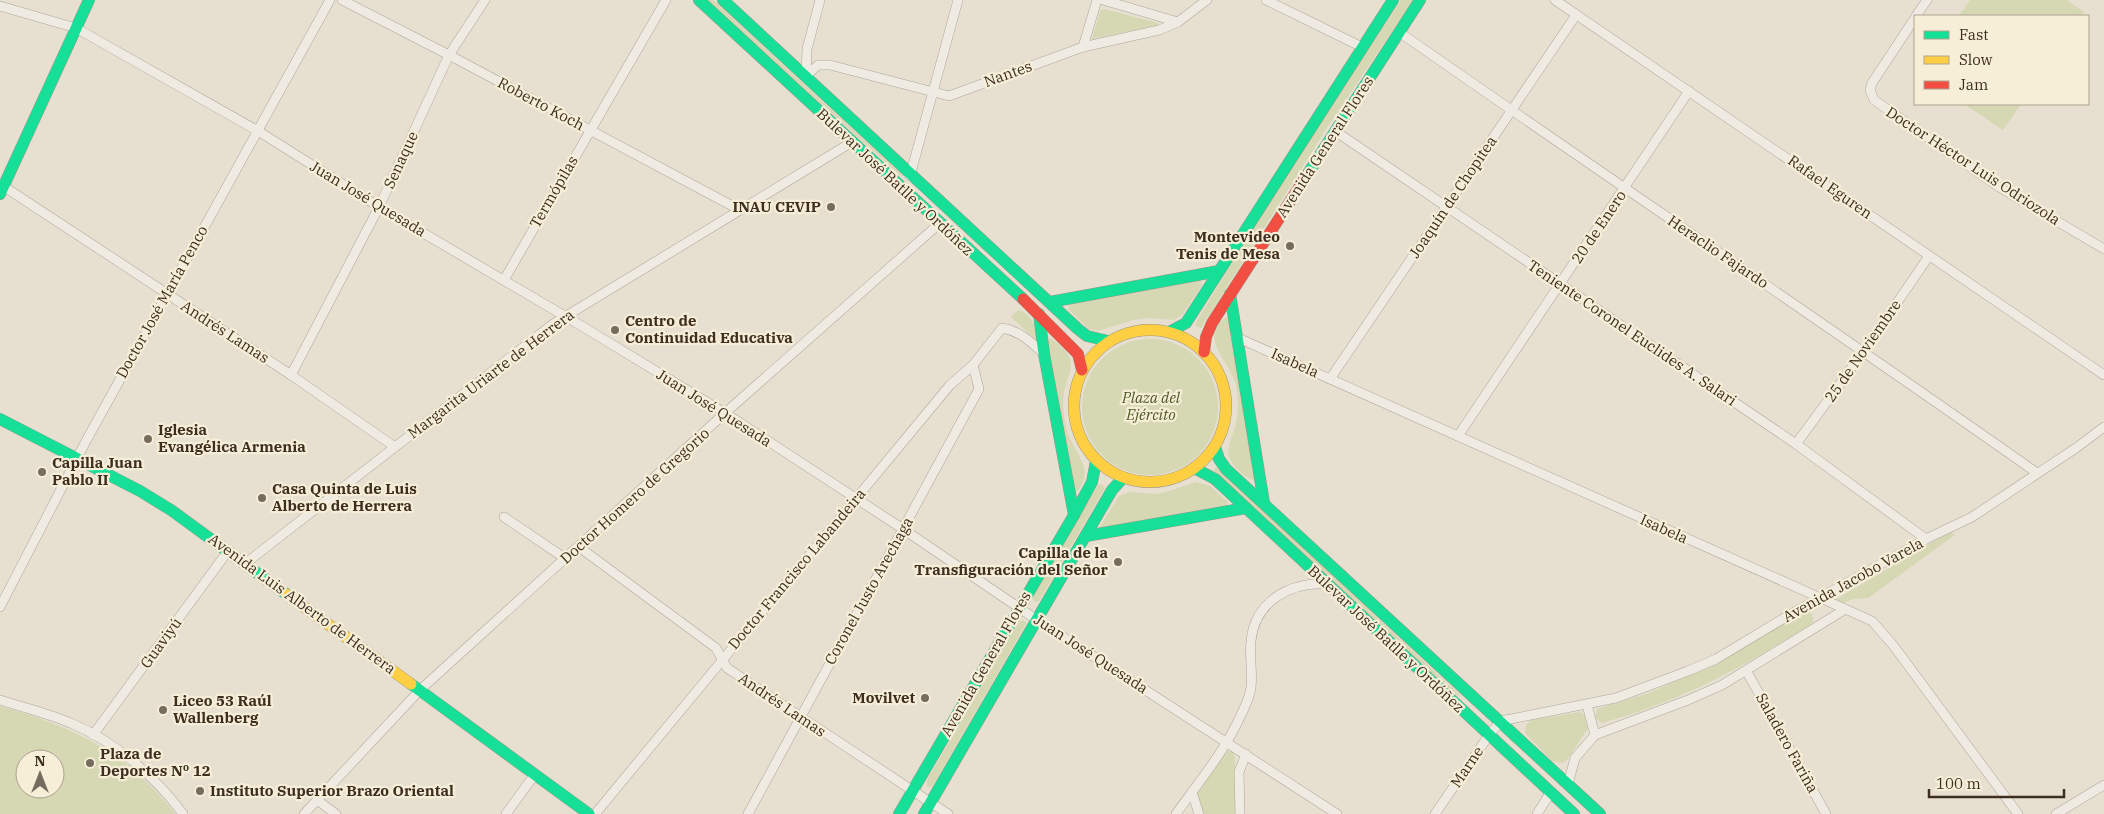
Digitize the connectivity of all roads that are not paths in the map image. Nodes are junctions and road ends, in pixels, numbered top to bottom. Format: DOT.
graph roads {
  1 [pos="89,0"];
  2 [pos="330,0"];
  3 [pos="342,0"];
  4 [pos="485,0"];
  5 [pos="666,0"];
  6 [pos="699,0"];
  7 [pos="723,0"];
  8 [pos="820,0"];
  9 [pos="958,0"];
  10 [pos="1097,0"];
  11 [pos="1103,0"];
  12 [pos="1207,0"];
  13 [pos="1266,0"];
  14 [pos="1420,0"];
  15 [pos="1555,0"];
  16 [pos="1927,0"];
  17 [pos="1388,3"];
  18 [pos="0,6"];
  19 [pos="1576,15"];
  20 [pos="1917,15"];
  21 [pos="1914,20"];
  22 [pos="1178,22"];
  23 [pos="76,28"];
  24 [pos="1399,32"];
  25 [pos="1083,47"];
  26 [pos="1362,47"];
  27 [pos="449,55"];
  28 [pos="806,76"];
  29 [pos="1689,91"];
  30 [pos="934,93"];
  31 [pos="1511,111"];
  32 [pos="590,130"];
  33 [pos="258,131"];
  34 [pos="1334,131"];
  35 [pos="852,142"];
  36 [pos="911,174"];
  37 [pos="1,188"];
  38 [pos="1625,188"];
  39 [pos="906,191"];
  40 [pos="379,207"];
  41 [pos="1446,207"];
  42 [pos="740,210"];
  43 [pos="940,223"];
  44 [pos="2104,249"];
  45 [pos="1929,256"];
  46 [pos="1219,271"];
  47 [pos="504,280"];
  48 [pos="1560,285"];
  49 [pos="166,294"];
  50 [pos="1230,294"];
  51 [pos="1050,302"];
  52 [pos="1039,314"];
  53 [pos="564,317"];
  54 [pos="1169,332"];
  55 [pos="1236,337"];
  56 [pos="1108,341"];
  57 [pos="1864,351"];
  58 [pos="1204,352"];
  59 [pos="1044,354"];
  60 [pos="972,365"];
  61 [pos="1082,370"];
  62 [pos="292,375"];
  63 [pos="2104,375"];
  64 [pos="1330,378"];
  65 [pos="724,414"];
  66 [pos="0,419"];
  67 [pos="2104,427"];
  68 [pos="1458,436"];
  69 [pos="1796,444"];
  70 [pos="394,447"];
  71 [pos="1215,447"];
  72 [pos="76,458"];
  73 [pos="1096,461"];
  74 [pos="1194,468"];
  75 [pos="2037,473"];
  76 [pos="1123,478"];
  77 [pos="855,498"];
  78 [pos="1264,503"];
  79 [pos="1246,508"];
  80 [pos="1074,516"];
  81 [pos="504,517"];
  82 [pos="903,529"];
  83 [pos="1086,536"];
  84 [pos="1926,539"];
  85 [pos="579,547"];
  86 [pos="228,551"];
  87 [pos="566,559"];
  88 [pos="246,563"];
  89 [pos="1327,584"];
  90 [pos="1820,599"];
  91 [pos="0,607"];
  92 [pos="1019,607"];
  93 [pos="1844,610"];
  94 [pos="1037,620"];
  95 [pos="722,659"];
  96 [pos="1747,672"];
  97 [pos="420,690"];
  98 [pos="0,700"];
  99 [pos="1587,705"];
  100 [pos="800,718"];
  101 [pos="1501,721"];
  102 [pos="93,734"];
  103 [pos="1489,735"];
  104 [pos="1595,735"];
  105 [pos="1226,742"];
  106 [pos="1246,754"];
  107 [pos="536,774"];
  108 [pos="1568,784"];
  109 [pos="2104,785"];
  110 [pos="913,791"];
  111 [pos="1192,792"];
  112 [pos="1551,792"];
  113 [pos="317,800"];
  114 [pos="930,802"];
  115 [pos="183,814"];
  116 [pos="304,814"];
  117 [pos="336,814"];
  118 [pos="506,814"];
  119 [pos="589,814"];
  120 [pos="595,814"];
  121 [pos="748,814"];
  122 [pos="900,814"];
  123 [pos="924,814"];
  124 [pos="948,814"];
  125 [pos="1176,814"];
  126 [pos="1199,814"];
  127 [pos="1240,814"];
  128 [pos="1337,814"];
  129 [pos="1435,814"];
  130 [pos="1537,814"];
  131 [pos="1574,814"];
  132 [pos="1600,814"];
  133 [pos="1826,814"];
  134 [pos="2018,814"];
  135 [pos="2056,814"];
  1 -- 23 [label="main road"];
  2 -- 33 [label="street, Doctor José María Penco"];
  3 -- 27 [label="street, Roberto Koch"];
  4 -- 27 [label="street, Senaque"];
  5 -- 32 [label="street, Termópilas"];
  6 -- 35 [label="main road, Bulevar José Batlle y Ordóñez"];
  7 -- 28 [label="main road, Bulevar José Batlle y Ordóñez"];
  8 -- 28 [label="street"];
  9 -- 30 [label="street"];
  10 -- 25 [label="street"];
  11 -- 22 [label="street"];
  12 -- 22 [label="street, Nantes"];
  13 -- 26 [label="street"];
  14 -- 24 [label="main road, Avenida General Flores"];
  15 -- 19 [label="street, Rafael Eguren"];
  16 -- 20 [label="street, Doctor Héctor Luis Odriozola"];
  17 -- 26 [label="main road, Avenida General Flores"];
  18 -- 23 [label="street, Juan José Quesada"];
  19 -- 29 [label="street, Rafael Eguren"];
  19 -- 31 [label="street, Joaquín de Chopitea"];
  21 -- 44 [label="street, Doctor Héctor Luis Odriozola"];
  22 -- 25 [label="street, Nantes"];
  23 -- 33 [label="street, Juan José Quesada"];
  23 -- 37 [label="main road"];
  24 -- 31 [label="street, Heraclio Fajardo"];
  24 -- 34 [label="main road, Avenida General Flores"];
  25 -- 30 [label="street, Nantes"];
  26 -- 46 [label="main road, Avenida General Flores"];
  27 -- 32 [label="street, Roberto Koch"];
  27 -- 40 [label="street, Senaque"];
  28 -- 30 [label="street, Nantes"];
  28 -- 36 [label="main road, Bulevar José Batlle y Ordóñez"];
  29 -- 38 [label="street, 20 de Enero"];
  29 -- 45 [label="street, Rafael Eguren"];
  30 -- 36 [label="street"];
  31 -- 38 [label="street, Heraclio Fajardo"];
  31 -- 41 [label="street, Joaquín de Chopitea"];
  32 -- 42 [label="street, Roberto Koch"];
  32 -- 47 [label="street, Termópilas"];
  33 -- 40 [label="street, Juan José Quesada"];
  33 -- 49 [label="street, Doctor José María Penco"];
  34 -- 41 [label="street, Teniente Coronel Euclides A. Salari"];
  34 -- 50 [label="main road, Avenida General Flores"];
  35 -- 39 [label="main road, Bulevar José Batlle y Ordóñez"];
  35 -- 42 [label="street, Margarita Uriarte de Herrera"];
  36 -- 39 [label="street"];
  36 -- 51 [label="main road, Bulevar José Batlle y Ordóñez"];
  37 -- 49 [label="street, Andrés Lamas"];
  38 -- 48 [label="street, 20 de Enero"];
  38 -- 57 [label="street, Heraclio Fajardo"];
  39 -- 43 [label="main road, Bulevar José Batlle y Ordóñez"];
  40 -- 47 [label="street, Juan José Quesada"];
  40 -- 62 [label="street, Senaque"];
  41 -- 48 [label="street, Teniente Coronel Euclides A. Salari"];
  41 -- 64 [label="street, Joaquín de Chopitea"];
  42 -- 53 [label="street, Margarita Uriarte de Herrera"];
  43 -- 52 [label="main road, Bulevar José Batlle y Ordóñez"];
  43 -- 65 [label="street, Doctor Homero de Gregorio"];
  45 -- 57 [label="street, 25 de Noviembre"];
  45 -- 63 [label="street, Rafael Eguren"];
  46 -- 51 [label="main road"];
  46 -- 54 [label="main road, Avenida General Flores"];
  47 -- 53 [label="street, Juan José Quesada"];
  48 -- 68 [label="street, 20 de Enero"];
  48 -- 69 [label="street, Teniente Coronel Euclides A. Salari"];
  49 -- 62 [label="street, Andrés Lamas"];
  49 -- 72 [label="street, Doctor José María Penco"];
  50 -- 55 [label="main road"];
  50 -- 58 [label="main road, Avenida General Flores"];
  51 -- 56 [label="main road, Bulevar José Batlle y Ordóñez"];
  52 -- 59 [label="main road"];
  52 -- 61 [label="main road, Bulevar José Batlle y Ordóñez"];
  53 -- 65 [label="street, Juan José Quesada"];
  53 -- 70 [label="street, Margarita Uriarte de Herrera"];
  54 -- 56 [label="main road"];
  54 -- 58 [label="main road"];
  55 -- 64 [label="street, Isabela"];
  55 -- 78 [label="main road"];
  56 -- 61 [label="main road"];
  57 -- 69 [label="street, 25 de Noviembre"];
  57 -- 75 [label="street, Heraclio Fajardo"];
  58 -- 71 [label="main road"];
  59 -- 60 [label="street, Doctor Francisco Labandeira"];
  59 -- 80 [label="main road"];
  60 -- 77 [label="street, Doctor Francisco Labandeira"];
  60 -- 82 [label="street, Coronel Justo Arechaga"];
  61 -- 73 [label="main road"];
  62 -- 70 [label="street, Andrés Lamas"];
  64 -- 68 [label="street, Isabela"];
  65 -- 77 [label="street, Juan José Quesada"];
  65 -- 85 [label="street, Doctor Homero de Gregorio"];
  66 -- 72 [label="main road, Avenida Luis Alberto de Herrera"];
  67 -- 75 [label="street, Avenida Jacobo Varela"];
  68 -- 90 [label="street, Isabela"];
  69 -- 84 [label="street, Teniente Coronel Euclides A. Salari"];
  70 -- 88 [label="street, Margarita Uriarte de Herrera"];
  71 -- 74 [label="main road"];
  71 -- 78 [label="main road, Bulevar José Batlle y Ordóñez"];
  72 -- 86 [label="main road, Avenida Luis Alberto de Herrera"];
  72 -- 91 [label="street, Doctor José María Penco"];
  73 -- 76 [label="main road"];
  73 -- 80 [label="main road, Avenida General Flores"];
  74 -- 76 [label="main road"];
  74 -- 79 [label="main road, Bulevar José Batlle y Ordóñez"];
  75 -- 84 [label="street, Avenida Jacobo Varela"];
  76 -- 83 [label="main road, Avenida General Flores"];
  77 -- 82 [label="street, Juan José Quesada"];
  77 -- 95 [label="street, Doctor Francisco Labandeira"];
  78 -- 101 [label="main road, Bulevar José Batlle y Ordóñez"];
  79 -- 83 [label="main road"];
  79 -- 89 [label="main road, Bulevar José Batlle y Ordóñez"];
  80 -- 92 [label="main road, Avenida General Flores"];
  81 -- 87 [label="street"];
  82 -- 92 [label="street, Juan José Quesada"];
  82 -- 100 [label="street, Coronel Justo Arechaga"];
  83 -- 94 [label="main road, Avenida General Flores"];
  84 -- 90 [label="street, Avenida Jacobo Varela"];
  85 -- 87 [label="street, Doctor Homero de Gregorio"];
  85 -- 95 [label="street, Andrés Lamas"];
  86 -- 88 [label="main road, Avenida Luis Alberto de Herrera"];
  86 -- 102 [label="street, Guaviyú"];
  87 -- 97 [label="street, Doctor Homero de Gregorio"];
  88 -- 97 [label="main road, Avenida Luis Alberto de Herrera"];
  89 -- 103 [label="main road, Bulevar José Batlle y Ordóñez"];
  89 -- 105 [label="street"];
  90 -- 93 [label="street, Isabela"];
  90 -- 99 [label="street, Avenida Jacobo Varela"];
  92 -- 94 [label="street, Juan José Quesada"];
  92 -- 110 [label="main road, Avenida General Flores"];
  93 -- 96 [label="street, Avenida Jacobo Varela"];
  93 -- 134 [label="street, Isabela"];
  94 -- 105 [label="street, Juan José Quesada"];
  94 -- 114 [label="main road, Avenida General Flores"];
  95 -- 100 [label="street, Andrés Lamas"];
  95 -- 120 [label="street, Doctor Francisco Labandeira"];
  96 -- 104 [label="street, Avenida Jacobo Varela"];
  96 -- 133 [label="street, Saladero Fariña"];
  97 -- 107 [label="main road, Avenida Luis Alberto de Herrera"];
  97 -- 113 [label="street, Doctor Homero de Gregorio"];
  98 -- 102 [label="street"];
  99 -- 101 [label="street, Avenida Jacobo Varela"];
  99 -- 104 [label="street"];
  100 -- 110 [label="street, Andrés Lamas"];
  100 -- 121 [label="street, Coronel Justo Arechaga"];
  101 -- 103 [label="street, Marne"];
  101 -- 108 [label="main road, Bulevar José Batlle y Ordóñez"];
  102 -- 115 [label="street"];
  103 -- 112 [label="main road, Bulevar José Batlle y Ordóñez"];
  103 -- 129 [label="street, Marne"];
  104 -- 108 [label="street, Avenida Jacobo Varela"];
  105 -- 106 [label="street, Juan José Quesada"];
  105 -- 111 [label="street"];
  106 -- 127 [label="street"];
  106 -- 128 [label="street, Juan José Quesada"];
  107 -- 118 [label="street"];
  107 -- 119 [label="main road, Avenida Luis Alberto de Herrera"];
  108 -- 132 [label="main road, Bulevar José Batlle y Ordóñez"];
  109 -- 135 [label="street"];
  110 -- 114 [label="street, Andrés Lamas"];
  110 -- 122 [label="main road, Avenida General Flores"];
  111 -- 125 [label="street"];
  111 -- 126 [label="street"];
  112 -- 130 [label="street"];
  112 -- 131 [label="main road, Bulevar José Batlle y Ordóñez"];
  113 -- 116 [label="street, Doctor Homero de Gregorio"];
  113 -- 117 [label="street"];
  114 -- 123 [label="main road, Avenida General Flores"];
  114 -- 124 [label="street, Andrés Lamas"];
}
